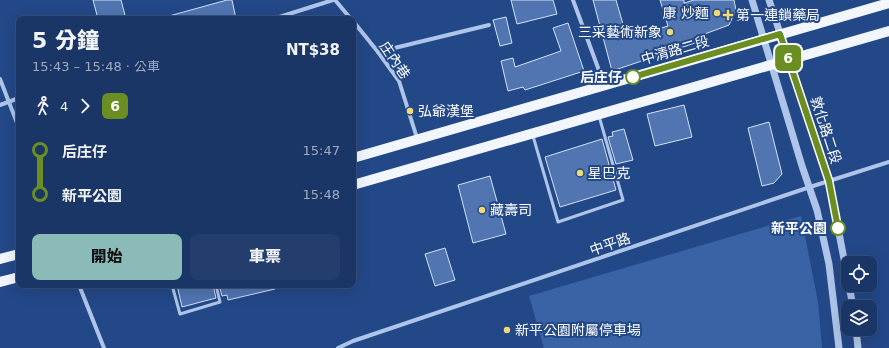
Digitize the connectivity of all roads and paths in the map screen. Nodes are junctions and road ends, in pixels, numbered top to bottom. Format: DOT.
graph roads {
  1 [pos="334,0"];
  2 [pos="573,0"];
  3 [pos="752,0"];
  4 [pos="769,0"];
  5 [pos="889,3"];
  6 [pos="283,16"];
  7 [pos="348,16"];
  8 [pos="356,25"];
  9 [pos="489,25"];
  10 [pos="889,31"];
  11 [pos="780,34"];
  12 [pos="765,39"];
  13 [pos="378,52"];
  14 [pos="789,60"];
  15 [pos="773,65"];
  16 [pos="0,79"];
  17 [pos="604,85"];
  18 [pos="16,99"];
  19 [pos="9,102"];
  20 [pos="0,104"];
  21 [pos="599,115"];
  22 [pos="16,120"];
  23 [pos="532,134"];
  24 [pos="417,139"];
  25 [pos="356,157"];
  26 [pos="889,162"];
  27 [pos="829,181"];
  28 [pos="356,184"];
  29 [pos="810,187"];
  30 [pos="16,255"];
  31 [pos="843,256"];
  32 [pos="0,259"];
  33 [pos="16,278"];
  34 [pos="0,282"];
  35 [pos="80,288"];
  36 [pos="173,288"];
  37 [pos="217,288"];
  38 [pos="857,336"];
  39 [pos="104,348"];
  40 [pos="338,348"];
  41 [pos="839,348"];
  42 [pos="858,348"];
  1 -- 6 [label="street"];
  1 -- 7 [label="street"];
  2 -- 17 [label="street"];
  3 -- 12 [label="street"];
  4 -- 11 [label="street, 敦化路二段"];
  5 -- 11 [label="main road, 中清路二段"];
  8 -- 13 [label="street, 庄內巷"];
  9 -- 13 [label="street"];
  10 -- 14 [label="main road"];
  11 -- 12 [label="main road, 中清路二段"];
  11 -- 14 [label="street, 敦化路二段"];
  12 -- 15 [label="street"];
  12 -- 17 [label="main road, 中清路二段"];
  13 -- 24 [label="street, 庄內巷"];
  14 -- 15 [label="main road"];
  14 -- 27 [label="street, 敦化路二段"];
  15 -- 21 [label="main road"];
  15 -- 29 [label="street"];
  16 -- 19 [label="street"];
  17 -- 24 [label="main road, 中清路二段"];
  18 -- 19 [label="street"];
  19 -- 20 [label="street"];
  19 -- 22 [label="street"];
  21 -- 23 [label="main road"];
  21 -- 23 [label="lane"];
  23 -- 28 [label="main road"];
  24 -- 25 [label="main road, 中清路二段"];
  26 -- 27 [label="street, 中平路"];
  27 -- 29 [label="street, 中平路"];
  27 -- 31 [label="street, 敦化路二段"];
  29 -- 40 [label="street, 中平路"];
  29 -- 41 [label="street"];
  30 -- 32 [label="main road"];
  33 -- 34 [label="main road"];
  35 -- 39 [label="street"];
  36 -- 37 [label="lane"];
  38 -- 42 [label="street"];
}
